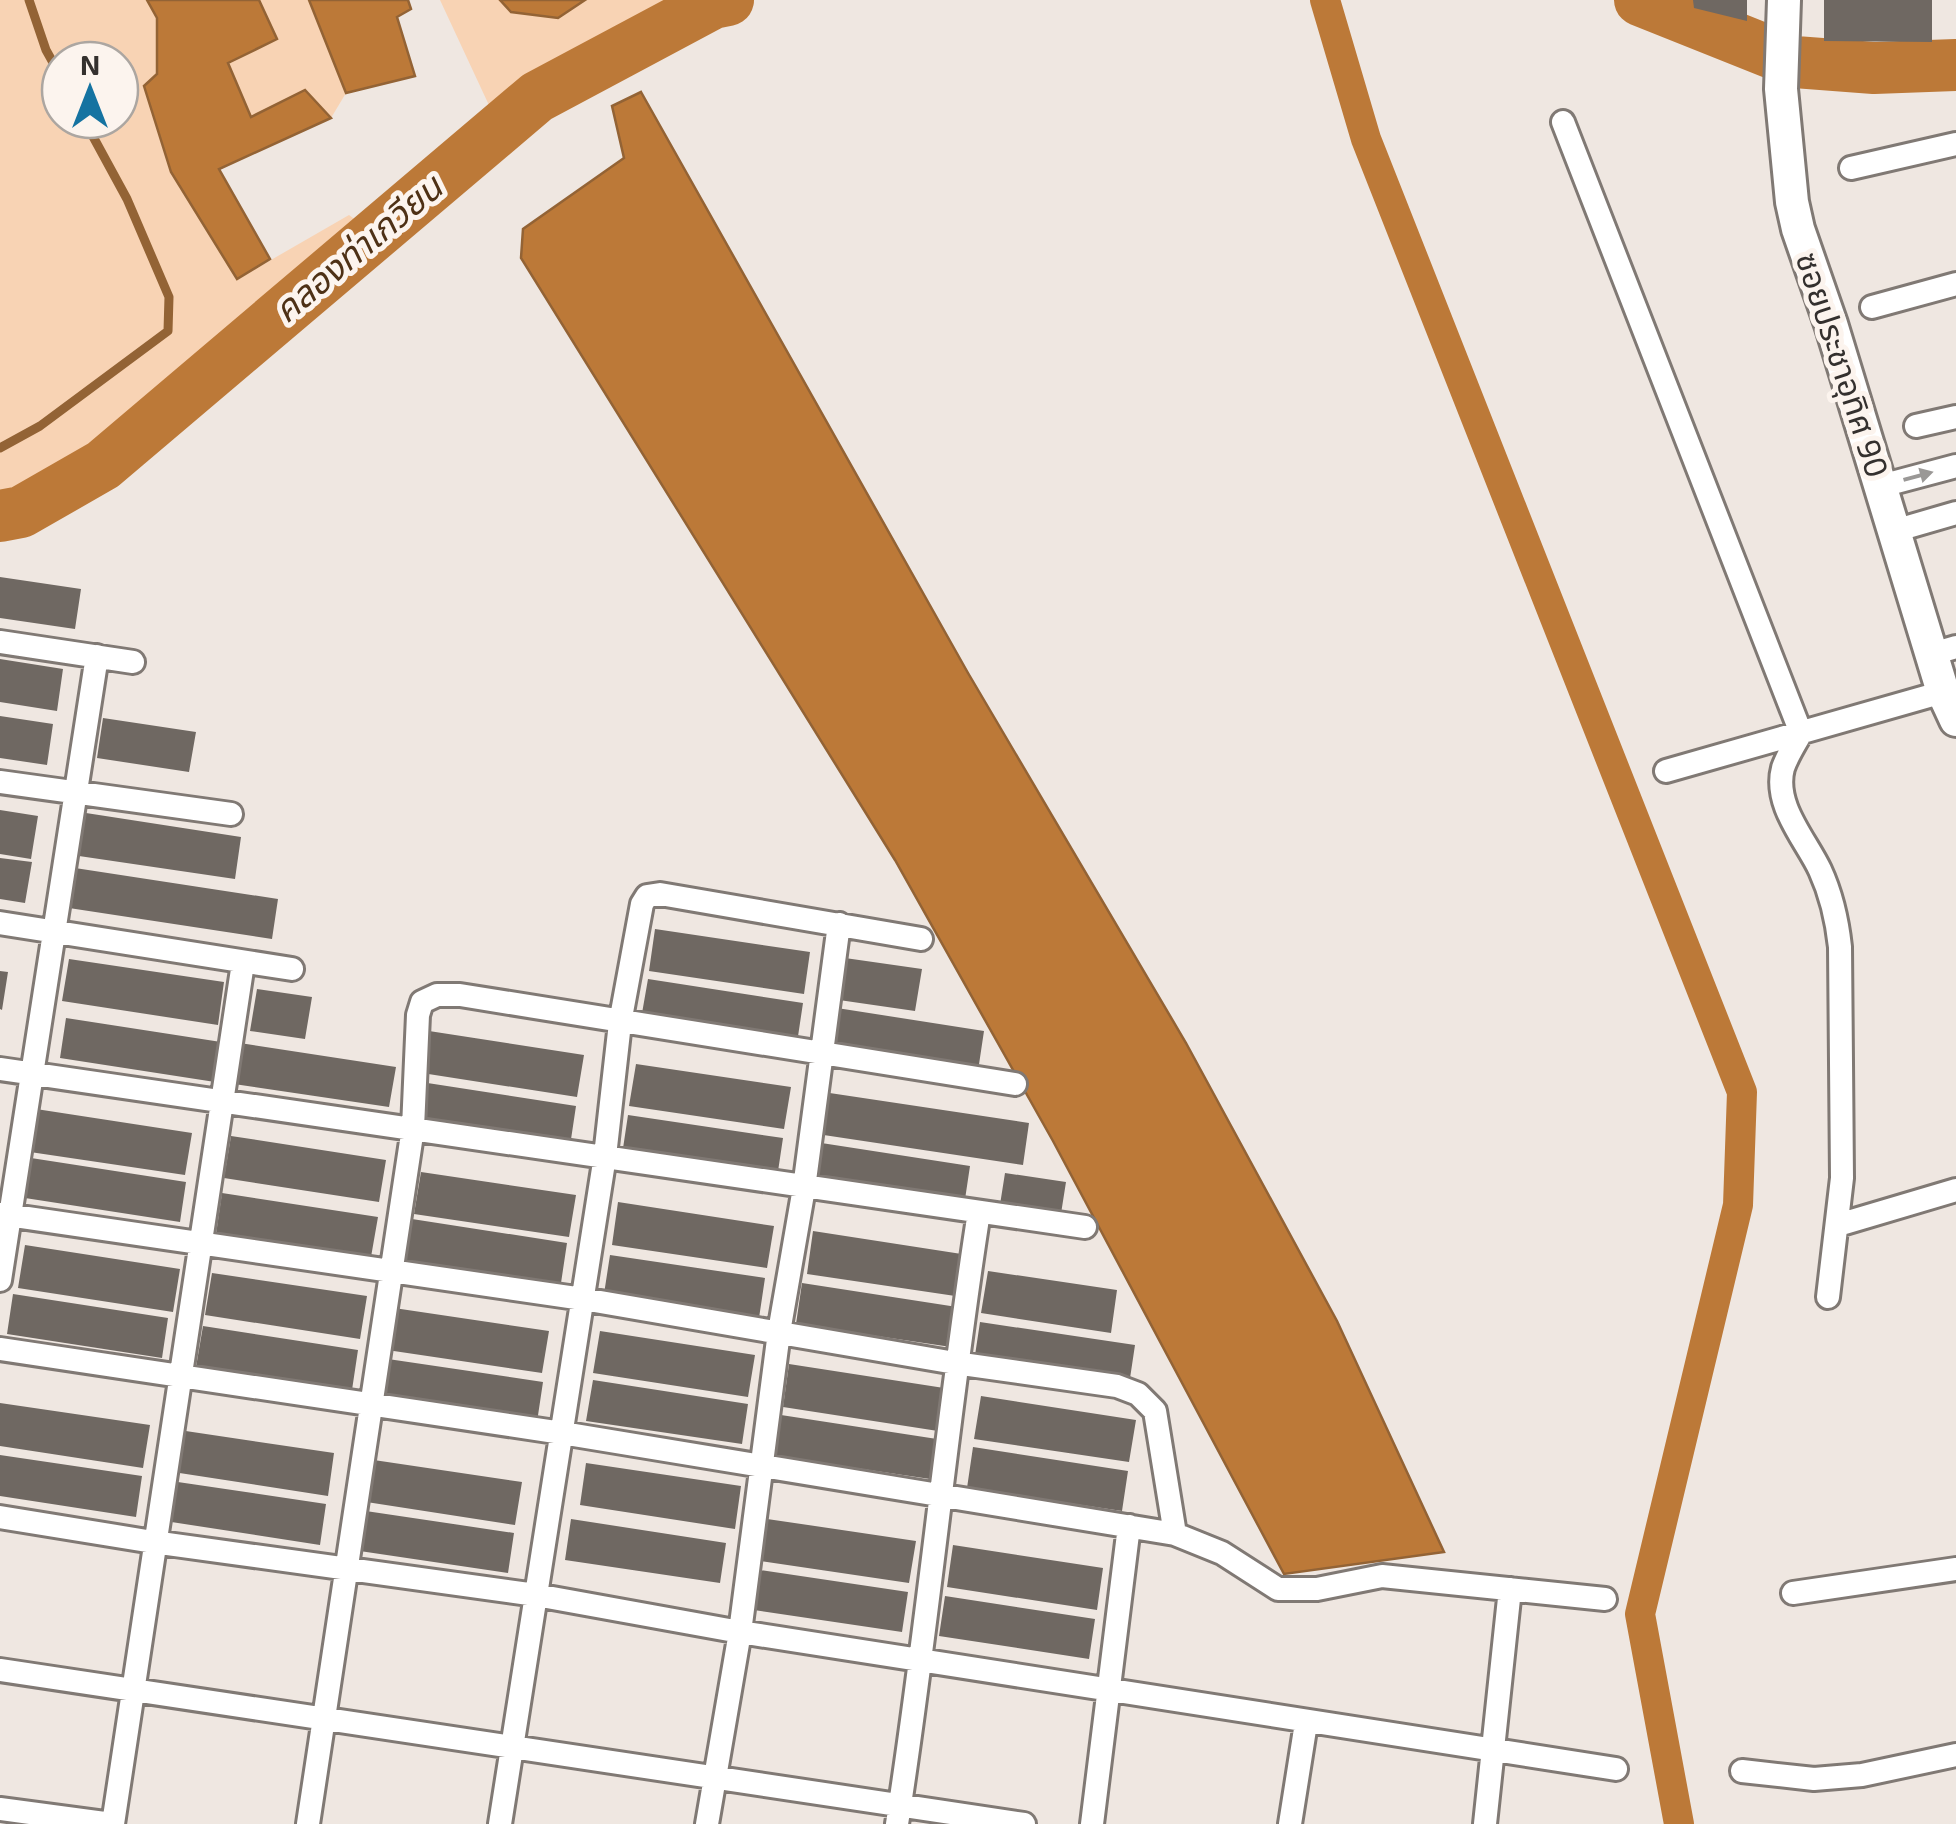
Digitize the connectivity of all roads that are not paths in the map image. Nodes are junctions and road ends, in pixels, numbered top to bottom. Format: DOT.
graph roads {
  1 [pos="1783,13"];
  2 [pos="1563,122"];
  3 [pos="1956,144"];
  4 [pos="1851,168"];
  5 [pos="1956,284"];
  6 [pos="1872,306"];
  7 [pos="1956,417"];
  8 [pos="1916,426"];
  9 [pos="1956,466"];
  10 [pos="1881,486"];
  11 [pos="1956,513"];
  12 [pos="1894,531"];
  13 [pos="0,642"];
  14 [pos="1944,650"];
  15 [pos="97,656"];
  16 [pos="133,662"];
  17 [pos="1951,702"];
  18 [pos="1801,733"];
  19 [pos="1666,770"];
  20 [pos="0,782"];
  21 [pos="74,792"];
  22 [pos="232,814"];
  23 [pos="0,923"];
  24 [pos="839,924"];
  25 [pos="54,932"];
  26 [pos="921,938"];
  27 [pos="243,963"];
  28 [pos="292,969"];
  29 [pos="620,1023"];
  30 [pos="820,1051"];
  31 [pos="0,1069"];
  32 [pos="32,1073"];
  33 [pos="1015,1084"];
  34 [pos="224,1102"];
  35 [pos="413,1128"];
  36 [pos="605,1156"];
  37 [pos="804,1188"];
  38 [pos="1956,1190"];
  39 [pos="980,1212"];
  40 [pos="5,1214"];
  41 [pos="1838,1225"];
  42 [pos="1085,1227"];
  43 [pos="203,1244"];
  44 [pos="392,1271"];
  45 [pos="0,1280"];
  46 [pos="1828,1297"];
  47 [pos="583,1299"];
  48 [pos="779,1332"];
  49 [pos="0,1349"];
  50 [pos="955,1362"];
  51 [pos="180,1376"];
  52 [pos="372,1404"];
  53 [pos="562,1433"];
  54 [pos="763,1467"];
  55 [pos="939,1497"];
  56 [pos="0,1517"];
  57 [pos="1129,1526"];
  58 [pos="1175,1534"];
  59 [pos="153,1542"];
  60 [pos="346,1568"];
  61 [pos="1956,1569"];
  62 [pos="1510,1588"];
  63 [pos="1793,1593"];
  64 [pos="536,1595"];
  65 [pos="1604,1598"];
  66 [pos="740,1632"];
  67 [pos="922,1660"];
  68 [pos="0,1670"];
  69 [pos="134,1688"];
  70 [pos="1108,1688"];
  71 [pos="324,1716"];
  72 [pos="1306,1723"];
  73 [pos="512,1746"];
  74 [pos="1494,1751"];
  75 [pos="1956,1755"];
  76 [pos="1616,1770"];
  77 [pos="1742,1771"];
  78 [pos="714,1776"];
  79 [pos="0,1809"];
  80 [pos="899,1814"];
  81 [pos="112,1824"];
  82 [pos="308,1824"];
  83 [pos="500,1824"];
  84 [pos="707,1824"];
  85 [pos="1024,1824"];
  86 [pos="1092,1824"];
  87 [pos="1290,1824"];
  88 [pos="1484,1824"];
  1 -- 10 [label="street, ซอยประชาอุทิศ 90"];
  2 -- 18 [label="street"];
  3 -- 4 [label="street"];
  5 -- 6 [label="street"];
  7 -- 8 [label="street"];
  10 -- 9 [label="street, one-way"];
  10 -- 12 [label="street, ซอยประชาอุทิศ 90"];
  11 -- 12 [label="street"];
  12 -- 14 [label="street, ซอยประชาอุทิศ 90"];
  13 -- 15 [label="street"];
  14 -- 17 [label="street, ซอยประชาอุทิศ 90"];
  15 -- 16 [label="street"];
  15 -- 21 [label="street"];
  17 -- 18 [label="street"];
  18 -- 19 [label="street"];
  18 -- 41 [label="street"];
  20 -- 21 [label="street"];
  21 -- 22 [label="street"];
  21 -- 25 [label="street"];
  23 -- 25 [label="street"];
  24 -- 26 [label="street"];
  24 -- 29 [label="street"];
  24 -- 30 [label="street"];
  25 -- 27 [label="street"];
  25 -- 32 [label="street"];
  27 -- 28 [label="street"];
  27 -- 34 [label="street"];
  29 -- 30 [label="street"];
  29 -- 35 [label="street"];
  29 -- 36 [label="street"];
  30 -- 33 [label="street"];
  30 -- 37 [label="street"];
  31 -- 32 [label="street"];
  32 -- 34 [label="street"];
  32 -- 40 [label="street"];
  34 -- 35 [label="street"];
  34 -- 43 [label="street"];
  35 -- 36 [label="street"];
  35 -- 44 [label="street"];
  36 -- 37 [label="street"];
  36 -- 47 [label="street"];
  37 -- 39 [label="street"];
  37 -- 48 [label="street"];
  38 -- 41 [label="street"];
  39 -- 42 [label="street"];
  39 -- 50 [label="street"];
  40 -- 43 [label="street"];
  40 -- 45 [label="street"];
  41 -- 46 [label="street"];
  43 -- 44 [label="street"];
  43 -- 51 [label="street"];
  44 -- 47 [label="street"];
  44 -- 52 [label="street"];
  47 -- 48 [label="street"];
  47 -- 53 [label="street"];
  48 -- 50 [label="street"];
  48 -- 54 [label="street"];
  49 -- 51 [label="street"];
  50 -- 55 [label="street"];
  50 -- 58 [label="street"];
  51 -- 52 [label="street"];
  51 -- 59 [label="street"];
  52 -- 53 [label="street"];
  52 -- 60 [label="street"];
  53 -- 54 [label="street"];
  53 -- 64 [label="street"];
  54 -- 55 [label="street"];
  54 -- 66 [label="street"];
  55 -- 57 [label="street"];
  55 -- 67 [label="street"];
  56 -- 59 [label="street"];
  57 -- 58 [label="street"];
  57 -- 70 [label="street"];
  58 -- 62 [label="street"];
  59 -- 60 [label="street"];
  59 -- 69 [label="street"];
  60 -- 64 [label="street"];
  60 -- 71 [label="street"];
  61 -- 63 [label="street"];
  62 -- 65 [label="street"];
  62 -- 74 [label="street"];
  64 -- 66 [label="street"];
  64 -- 73 [label="street"];
  66 -- 67 [label="street"];
  66 -- 78 [label="street"];
  67 -- 70 [label="street"];
  67 -- 80 [label="street"];
  68 -- 69 [label="street"];
  69 -- 71 [label="street"];
  69 -- 81 [label="street"];
  70 -- 72 [label="street"];
  70 -- 86 [label="street"];
  71 -- 73 [label="street"];
  71 -- 82 [label="street"];
  72 -- 74 [label="street"];
  72 -- 87 [label="street"];
  73 -- 78 [label="street"];
  73 -- 83 [label="street"];
  74 -- 76 [label="street"];
  74 -- 88 [label="street"];
  75 -- 77 [label="street"];
  78 -- 80 [label="street"];
  78 -- 84 [label="street"];
  79 -- 81 [label="street"];
  80 -- 85 [label="street"];
}
